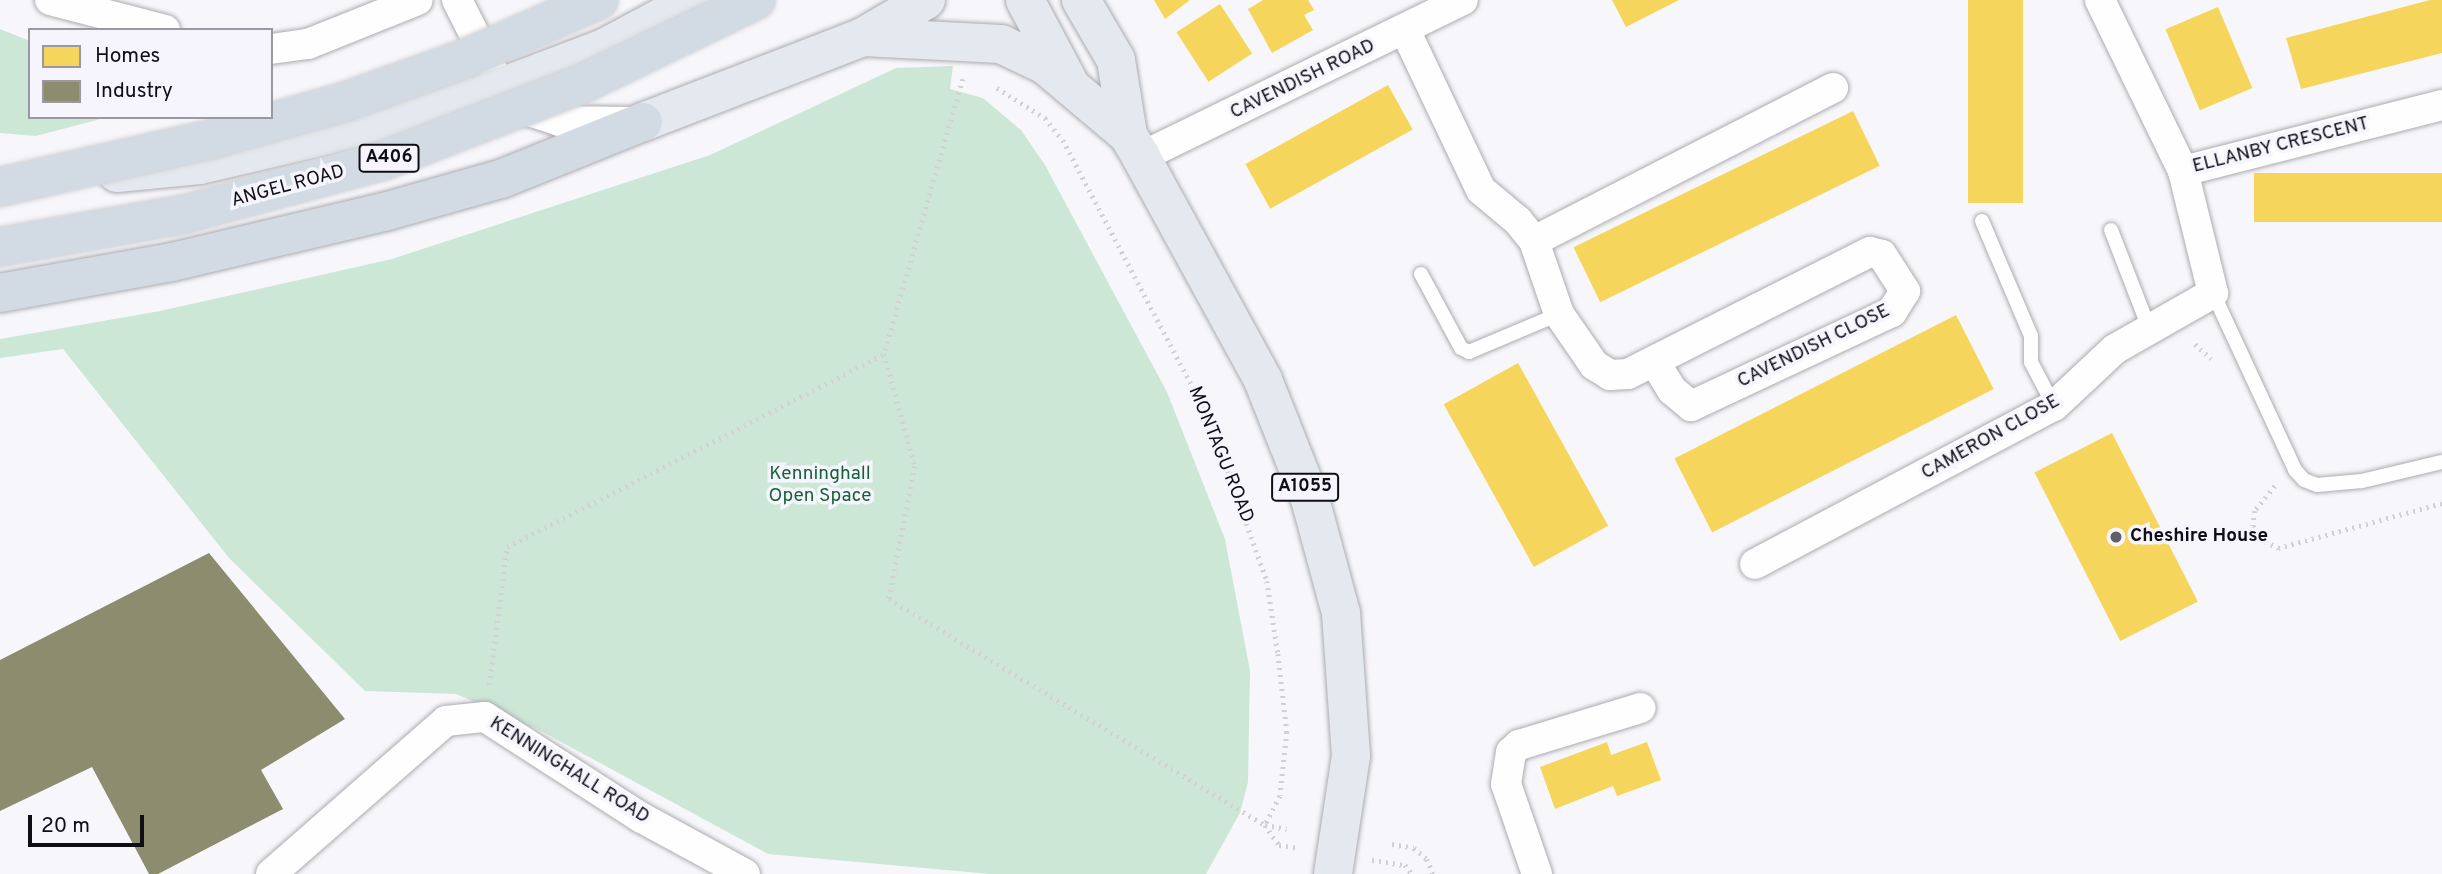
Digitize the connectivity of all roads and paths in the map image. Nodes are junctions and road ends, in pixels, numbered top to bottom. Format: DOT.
graph roads {
  1 [pos="50,0"];
  2 [pos="418,0"];
  3 [pos="457,0"];
  4 [pos="599,0"];
  5 [pos="694,0"];
  6 [pos="756,0"];
  7 [pos="926,0"];
  8 [pos="1025,0"];
  9 [pos="1082,0"];
  10 [pos="1463,0"];
  11 [pos="2100,0"];
  12 [pos="157,28"];
  13 [pos="1405,30"];
  14 [pos="863,37"];
  15 [pos="273,49"];
  16 [pos="965,72"];
  17 [pos="993,86"];
  18 [pos="501,87"];
  19 [pos="1833,88"];
  20 [pos="1072,89"];
  21 [pos="2442,106"];
  22 [pos="643,122"];
  23 [pos="1134,146"];
  24 [pos="2183,171"];
  25 [pos="0,172"];
  26 [pos="0,187"];
  27 [pos="1982,221"];
  28 [pos="2111,230"];
  29 [pos="1534,242"];
  30 [pos="0,247"];
  31 [pos="1421,274"];
  32 [pos="0,293"];
  33 [pos="2213,293"];
  34 [pos="1559,314"];
  35 [pos="2149,328"];
  36 [pos="884,354"];
  37 [pos="1654,361"];
  38 [pos="2216,368"];
  39 [pos="2054,406"];
  40 [pos="2442,462"];
  41 [pos="2269,475"];
  42 [pos="2442,503"];
  43 [pos="1755,564"];
  44 [pos="1642,708"];
  45 [pos="485,717"];
  46 [pos="1265,825"];
  47 [pos="1287,829"];
  48 [pos="1392,844"];
  49 [pos="1285,846"];
  50 [pos="1394,864"];
  51 [pos="271,874"];
  52 [pos="746,874"];
  53 [pos="1333,874"];
  54 [pos="1412,874"];
  55 [pos="1433,874"];
  56 [pos="1537,874"];
  1 -- 12 [label="street"];
  2 -- 15 [label="street"];
  3 -- 18 [label="street"];
  4 -- 26 [label="highway, bridge"];
  5 -- 18 [label="main road, ANGEL ROAD / A406"];
  6 -- 30 [label="highway, ANGEL ROAD / A406, bridge"];
  7 -- 14 [label="main road"];
  8 -- 20 [label="main road, A1055"];
  9 -- 23 [label="main road, A1055"];
  10 -- 13 [label="street, CAVENDISH ROAD"];
  11 -- 24 [label="street, ELLANBY CRESCENT"];
  13 -- 23 [label="street, CAVENDISH ROAD"];
  13 -- 29 [label="street, CAVENDISH CLOSE"];
  14 -- 20 [label="main road, A1055"];
  14 -- 22 [label="main road"];
  16 -- 36 [label="path"];
  17 -- 46 [label="path, MONTAGU ROAD"];
  18 -- 22 [label="street"];
  18 -- 25 [label="main road, ANGEL ROAD / A406"];
  19 -- 29 [label="street"];
  20 -- 23 [label="main road, A1055"];
  21 -- 24 [label="street, ELLANBY CRESCENT"];
  22 -- 32 [label="highway"];
  23 -- 53 [label="main road, A1055"];
  24 -- 33 [label="street"];
  27 -- 39 [label="lane"];
  28 -- 35 [label="lane"];
  29 -- 34 [label="street, CAVENDISH CLOSE"];
  31 -- 34 [label="lane"];
  33 -- 35 [label="street, CAMERON CLOSE"];
  33 -- 40 [label="lane"];
  34 -- 37 [label="street, CAVENDISH CLOSE"];
  35 -- 38 [label="path"];
  35 -- 39 [label="street, CAMERON CLOSE"];
  36 -- 45 [label="path"];
  36 -- 46 [label="path"];
  37 -- 37 [label="street, CAVENDISH CLOSE"];
  39 -- 43 [label="street, CAMERON CLOSE"];
  41 -- 42 [label="path"];
  44 -- 56 [label="street"];
  45 -- 51 [label="street, KENNINGHALL ROAD"];
  45 -- 52 [label="street, KENNINGHALL ROAD"];
  46 -- 47 [label="path"];
  46 -- 49 [label="path"];
  48 -- 55 [label="path"];
  50 -- 54 [label="path"];
}
